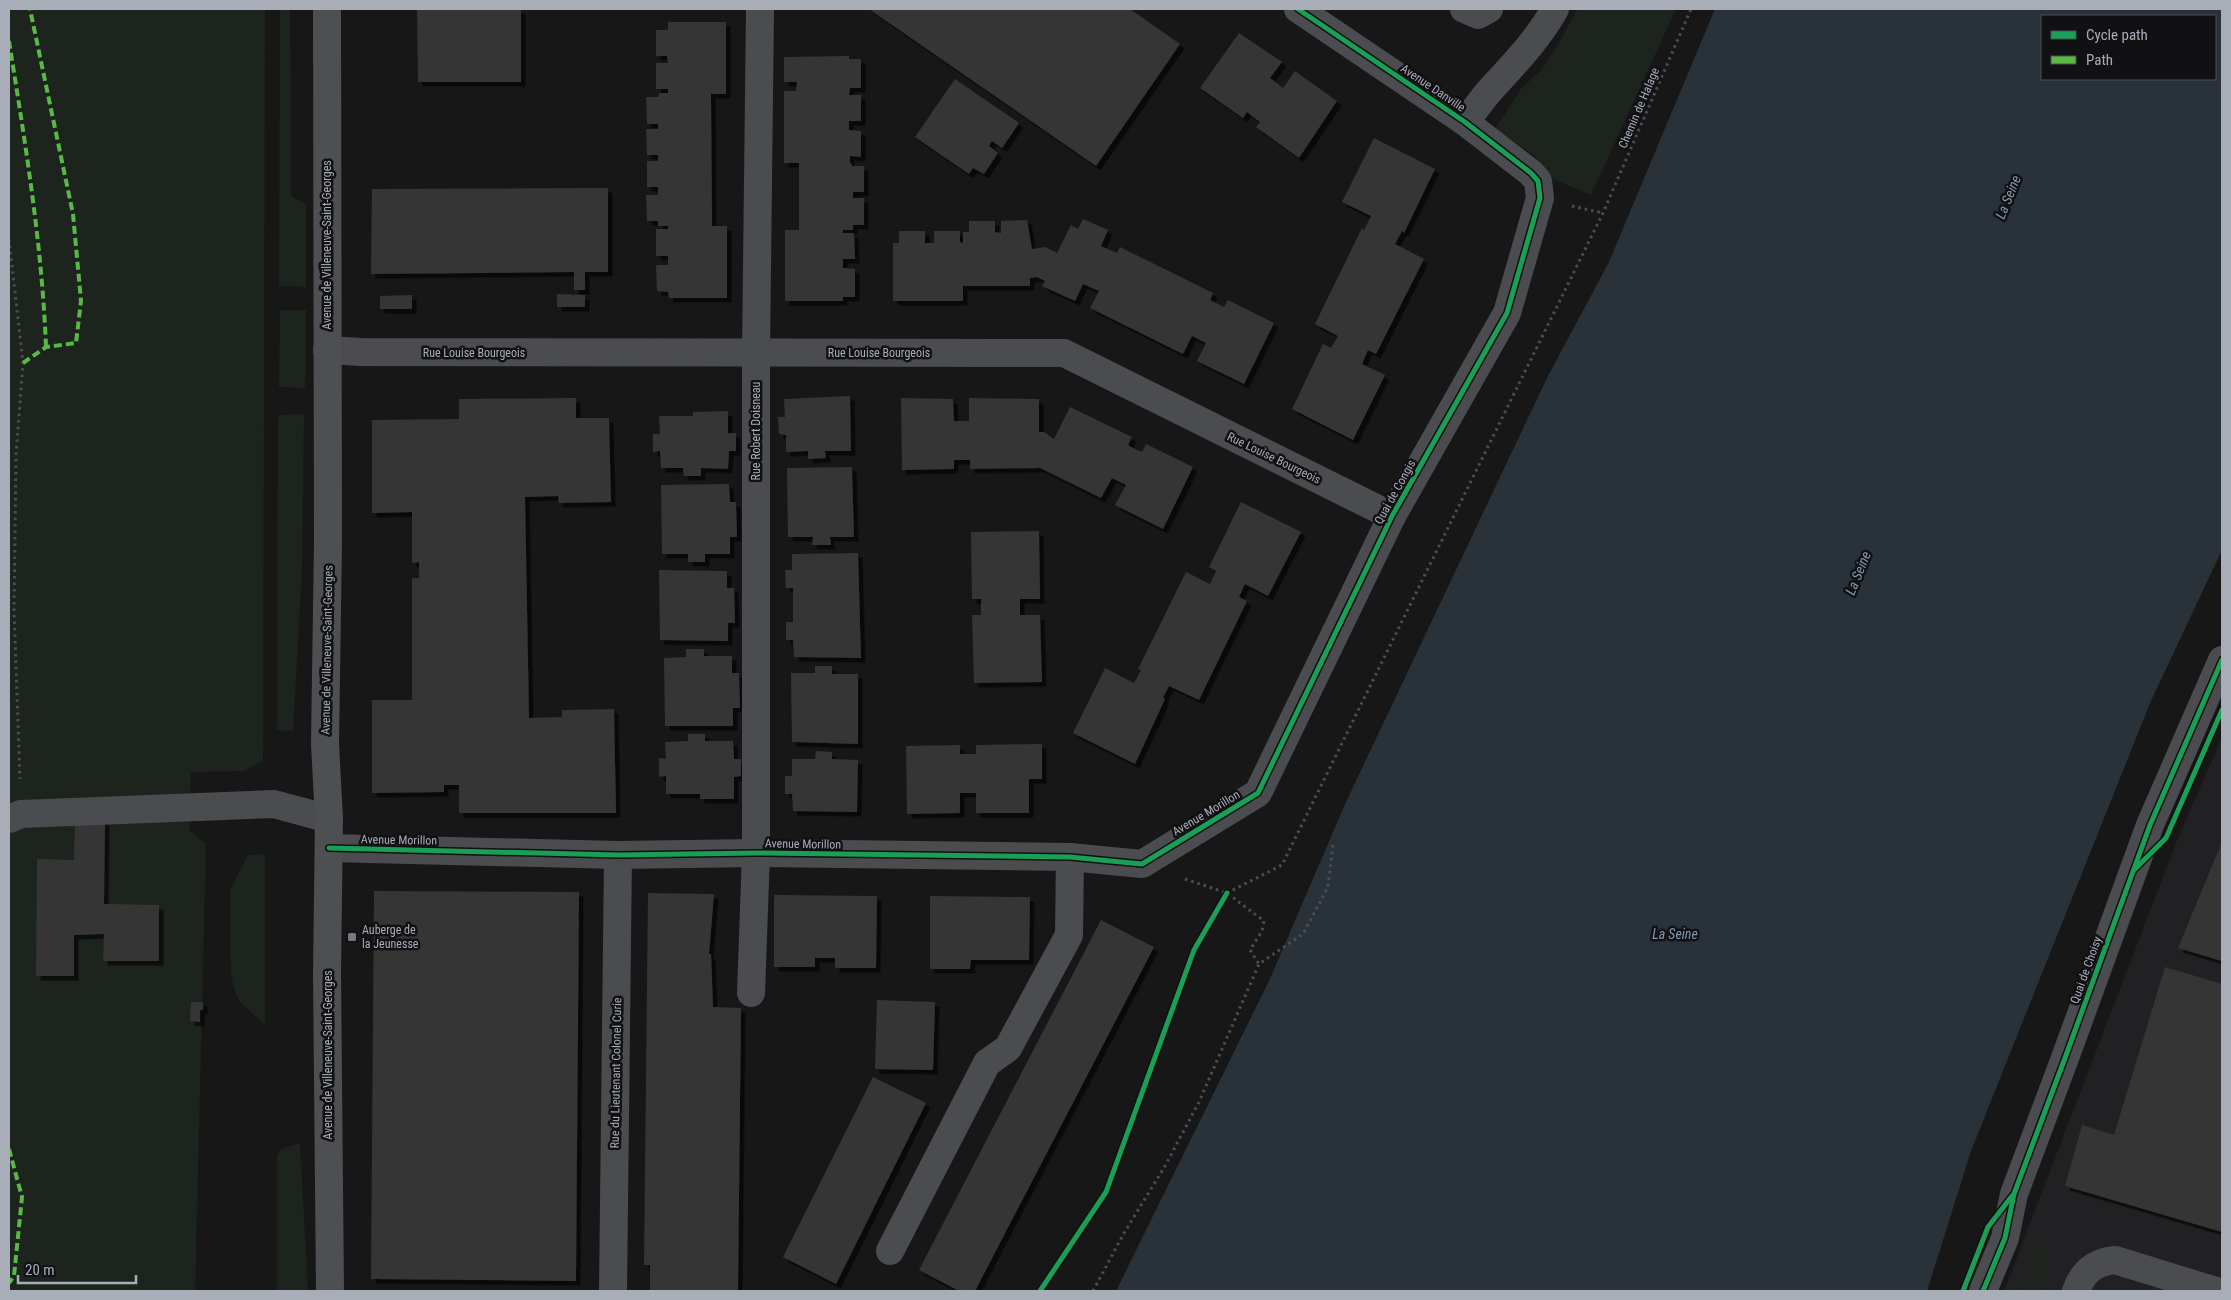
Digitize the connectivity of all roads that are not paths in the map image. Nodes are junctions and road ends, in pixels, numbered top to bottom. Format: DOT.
graph roads {
  1 [pos="327,9"];
  2 [pos="760,9"];
  3 [pos="1298,9"];
  4 [pos="1464,9"];
  5 [pos="1489,9"];
  6 [pos="1555,9"];
  7 [pos="1465,122"];
  8 [pos="1540,198"];
  9 [pos="327,350"];
  10 [pos="756,353"];
  11 [pos="1392,516"];
  12 [pos="2222,660"];
  13 [pos="1258,793"];
  14 [pos="15,816"];
  15 [pos="329,819"];
  16 [pos="329,848"];
  17 [pos="756,853"];
  18 [pos="618,855"];
  19 [pos="1070,857"];
  20 [pos="752,993"];
  21 [pos="890,1251"];
  22 [pos="330,1291"];
  23 [pos="614,1291"];
  24 [pos="1983,1291"];
  25 [pos="2076,1291"];
  26 [pos="2216,1291"];
  1 -- 9 [label="main road, Avenue de Villeneuve-Saint-Georges"];
  2 -- 10 [label="street, Rue Robert Doisneau"];
  3 -- 7 [label="street, Avenue Danville"];
  4 -- 5 [label="street"];
  6 -- 7 [label="street"];
  7 -- 8 [label="street, Avenue Danville"];
  8 -- 11 [label="street, Quai de Congis"];
  9 -- 10 [label="street, Rue Louise Bourgeois"];
  9 -- 15 [label="main road, Avenue de Villeneuve-Saint-Georges"];
  10 -- 11 [label="street, Rue Louise Bourgeois"];
  10 -- 17 [label="street, Rue Robert Doisneau"];
  11 -- 13 [label="street, Quai de Congis"];
  12 -- 24 [label="street, Quai de Choisy"];
  13 -- 19 [label="street, Avenue Morillon"];
  14 -- 15 [label="street"];
  15 -- 16 [label="main road, Avenue de Villeneuve-Saint-Georges"];
  16 -- 18 [label="street, Avenue Morillon"];
  16 -- 22 [label="main road, Avenue de Villeneuve-Saint-Georges"];
  17 -- 18 [label="street, Avenue Morillon"];
  17 -- 19 [label="street, Avenue Morillon"];
  17 -- 20 [label="street, Rue Robert Doisneau"];
  18 -- 23 [label="street, Rue du Lieutenant Colonel Curie"];
  19 -- 21 [label="street"];
  25 -- 26 [label="street"];
}
